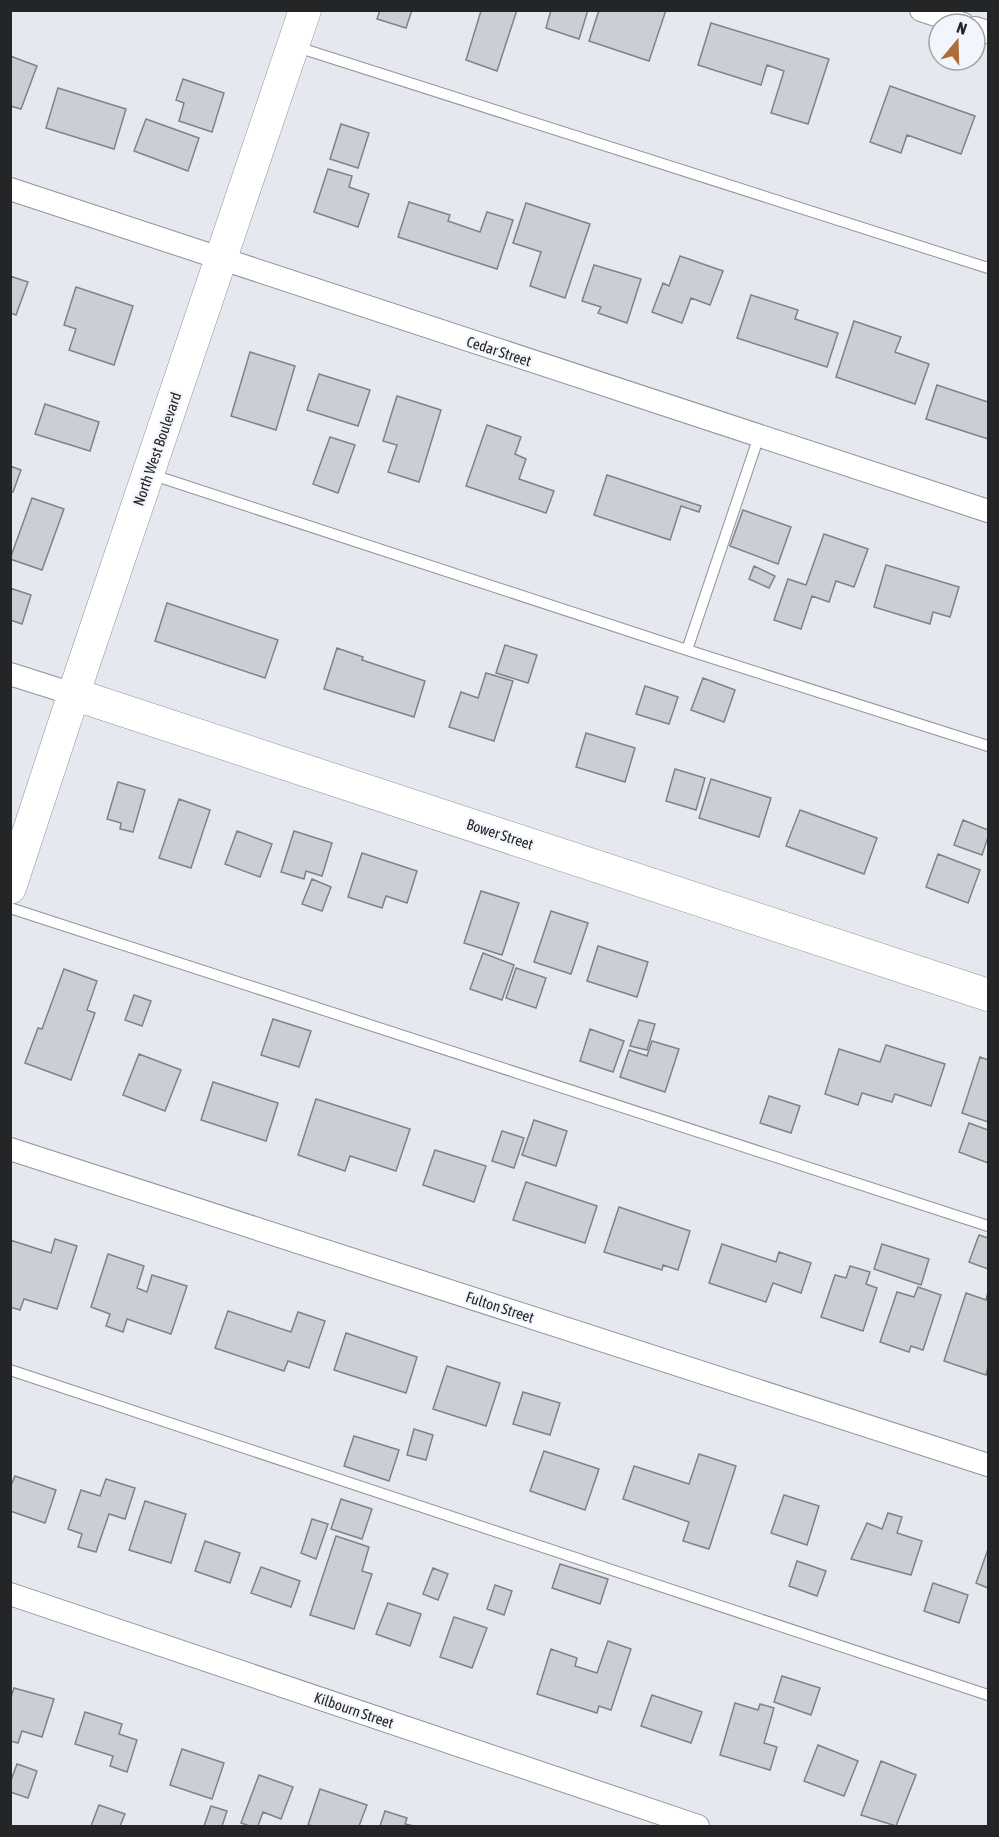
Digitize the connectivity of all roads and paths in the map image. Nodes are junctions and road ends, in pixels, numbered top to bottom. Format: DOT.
graph roads {
  1 [pos="305,10"];
  2 [pos="293,46"];
  3 [pos="10,189"];
  4 [pos="222,260"];
  5 [pos="988,268"];
  6 [pos="759,436"];
  7 [pos="148,474"];
  8 [pos="988,511"];
  9 [pos="687,650"];
  10 [pos="10,674"];
  11 [pos="73,694"];
  12 [pos="988,746"];
  13 [pos="10,888"];
  14 [pos="10,908"];
  15 [pos="988,995"];
  16 [pos="10,1149"];
  17 [pos="988,1226"];
  18 [pos="10,1370"];
  19 [pos="988,1465"];
  20 [pos="10,1594"];
  21 [pos="988,1695"];
  22 [pos="698,1827"];
  1 -- 2 [label="street, North West Boulevard"];
  2 -- 4 [label="street, North West Boulevard"];
  2 -- 5 [label="lane"];
  3 -- 4 [label="street, Cedar Street"];
  4 -- 6 [label="street, Cedar Street"];
  4 -- 7 [label="street, North West Boulevard"];
  6 -- 8 [label="street, Cedar Street"];
  6 -- 9 [label="lane"];
  7 -- 9 [label="lane"];
  7 -- 11 [label="street, North West Boulevard"];
  9 -- 12 [label="lane"];
  10 -- 11 [label="street, Bower Street"];
  11 -- 13 [label="street, North West Boulevard"];
  11 -- 15 [label="street, Bower Street"];
  14 -- 17 [label="lane"];
  16 -- 19 [label="street, Fulton Street"];
  18 -- 21 [label="lane"];
  20 -- 22 [label="street, Kilbourn Street"];
}
